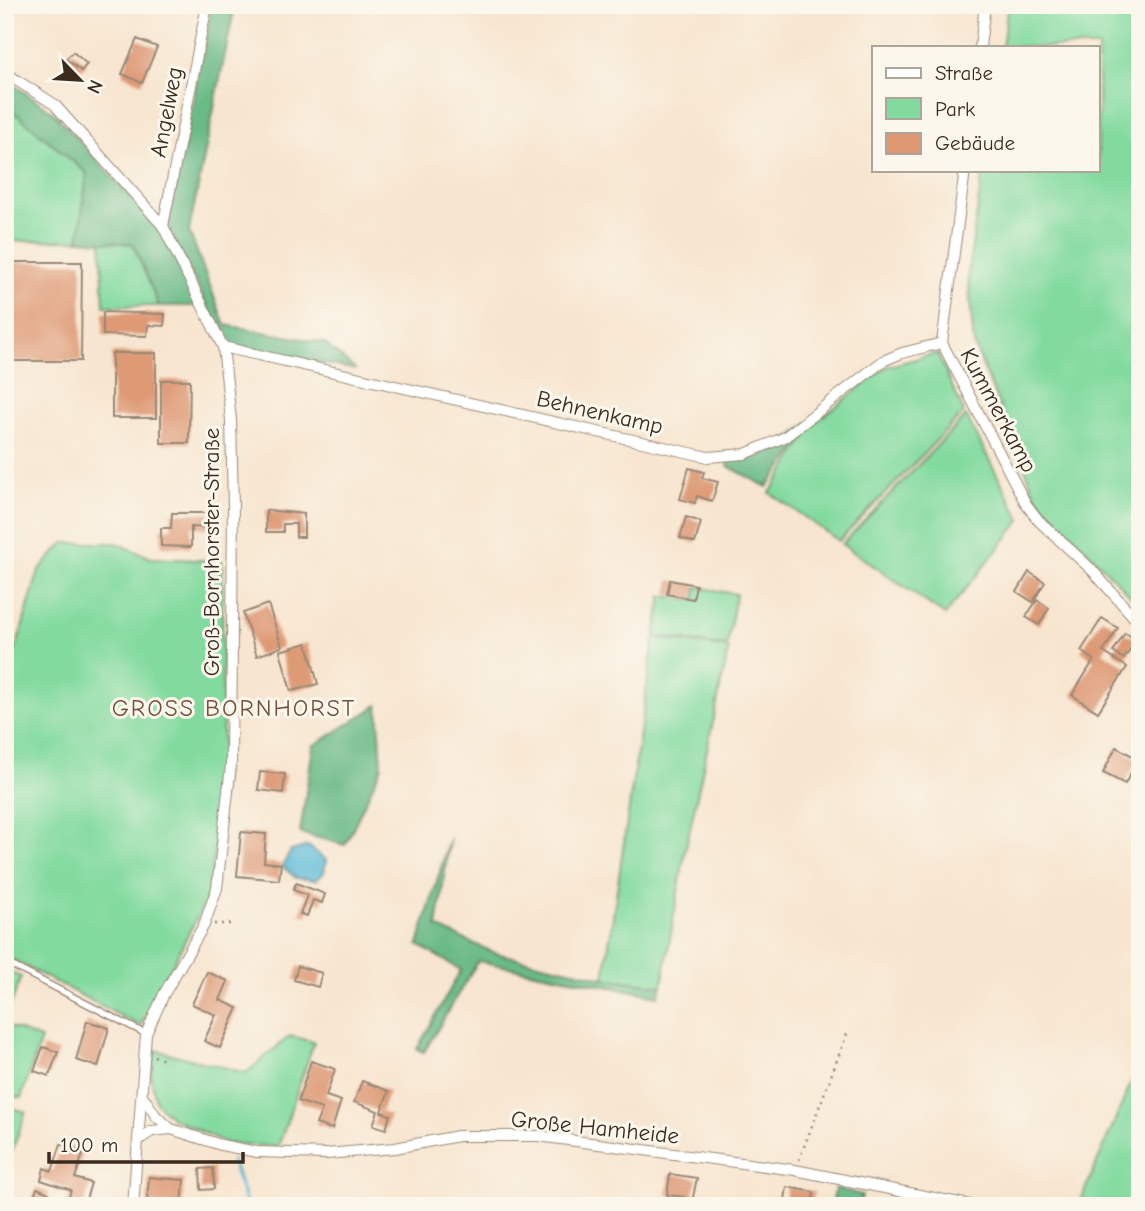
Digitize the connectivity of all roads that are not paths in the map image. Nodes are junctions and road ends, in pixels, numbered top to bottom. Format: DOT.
graph roads {
  1 [pos="208,5"];
  2 [pos="985,5"];
  3 [pos="980,46"];
  4 [pos="5,73"];
  5 [pos="965,172"];
  6 [pos="163,226"];
  7 [pos="943,343"];
  8 [pos="223,347"];
  9 [pos="1140,624"];
  10 [pos="5,962"];
  11 [pos="146,1034"];
  12 [pos="141,1093"];
  13 [pos="171,1129"];
  14 [pos="138,1140"];
  15 [pos="132,1206"];
  16 [pos="974,1206"];
  1 -- 6 [label="street, Angelweg"];
  2 -- 3 [label="street"];
  4 -- 6 [label="street, Groß-Bornhorster-Straße"];
  5 -- 7 [label="street, Kummerkamp"];
  6 -- 8 [label="street, Groß-Bornhorster-Straße"];
  7 -- 8 [label="street, Behnenkamp"];
  7 -- 9 [label="street, Kummerkamp"];
  8 -- 11 [label="street, Groß-Bornhorster-Straße"];
  10 -- 11 [label="lane"];
  11 -- 12 [label="street, Groß-Bornhorster-Straße"];
  12 -- 13 [label="street"];
  12 -- 14 [label="street, Groß-Bornhorster-Straße"];
  13 -- 14 [label="street"];
  13 -- 16 [label="street, Große Hamheide"];
  14 -- 15 [label="street, Groß-Bornhorster-Straße"];
}
